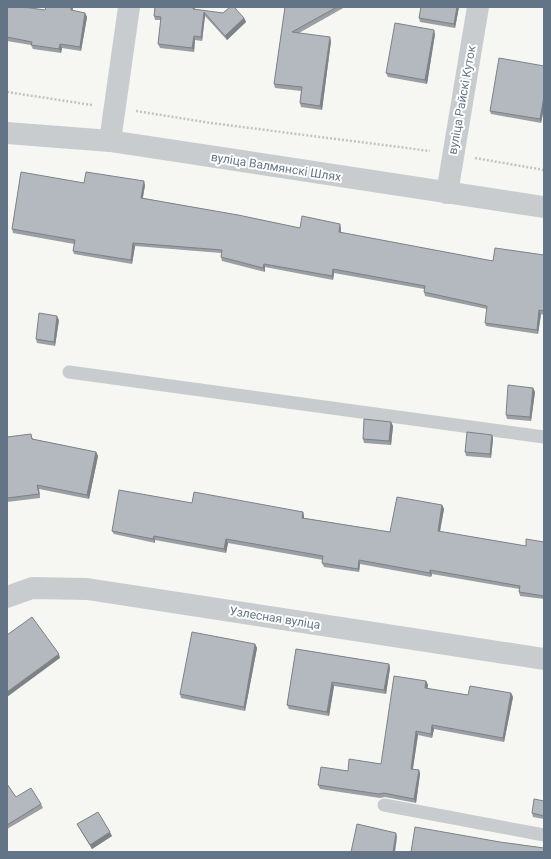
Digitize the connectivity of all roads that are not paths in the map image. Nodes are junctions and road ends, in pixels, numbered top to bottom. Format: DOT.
graph roads {
  1 [pos="129,7"];
  2 [pos="478,7"];
  3 [pos="7,133"];
  4 [pos="110,141"];
  5 [pos="447,193"];
  6 [pos="544,207"];
  7 [pos="68,372"];
  8 [pos="544,436"];
  9 [pos="7,597"];
  10 [pos="544,659"];
  11 [pos="384,805"];
  12 [pos="544,835"];
  1 -- 4 [label="street"];
  2 -- 5 [label="street, вуліца Райскі Куток"];
  3 -- 4 [label="street, вуліца Валмянскі Шлях"];
  4 -- 5 [label="street, вуліца Валмянскі Шлях"];
  5 -- 6 [label="street, вуліца Валмянскі Шлях"];
  7 -- 8 [label="lane"];
  9 -- 10 [label="street, Узлесная вуліца"];
  11 -- 12 [label="lane"];
}
